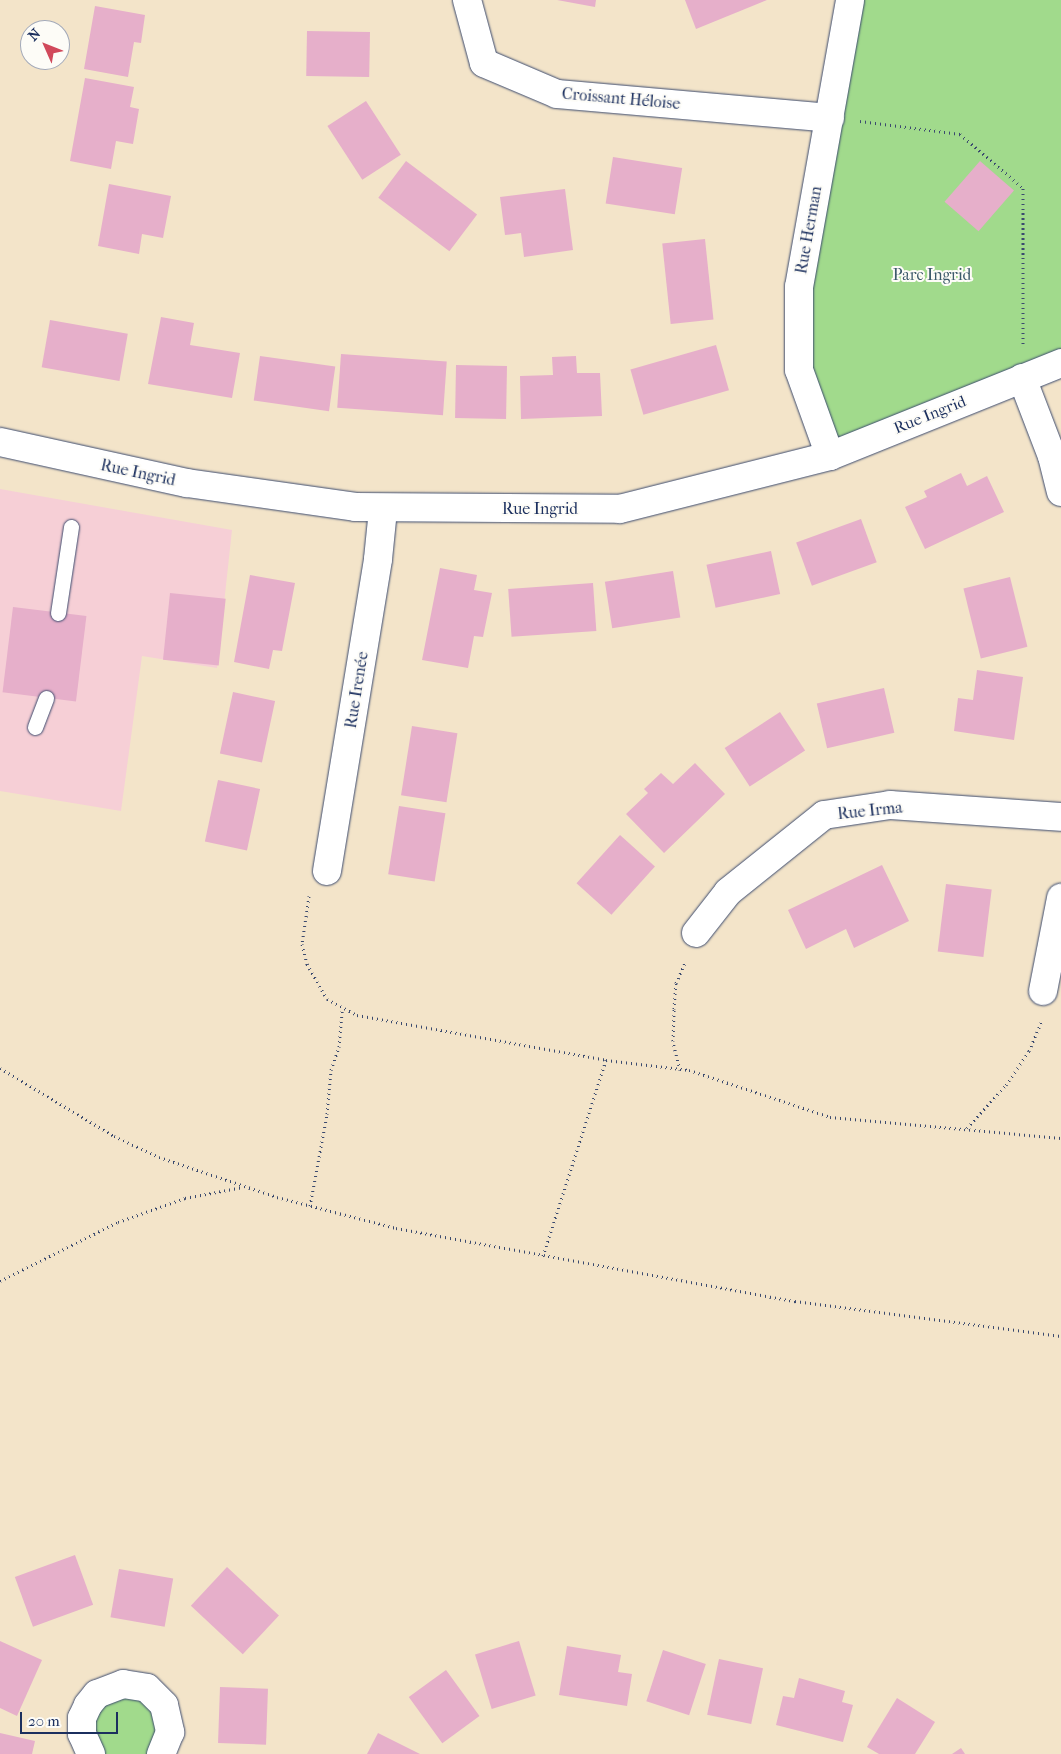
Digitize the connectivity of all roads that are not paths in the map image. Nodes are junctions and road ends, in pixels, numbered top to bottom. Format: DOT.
graph roads {
  1 [pos="467,0"];
  2 [pos="850,0"];
  3 [pos="830,118"];
  4 [pos="1061,363"];
  5 [pos="1022,378"];
  6 [pos="0,442"];
  7 [pos="830,456"];
  8 [pos="1061,492"];
  9 [pos="383,510"];
  10 [pos="70,526"];
  11 [pos="58,613"];
  12 [pos="46,698"];
  13 [pos="35,728"];
  14 [pos="1061,817"];
  15 [pos="327,870"];
  16 [pos="1061,898"];
  17 [pos="696,933"];
  18 [pos="1043,991"];
  19 [pos="91,1754"];
  20 [pos="161,1754"];
  1 -- 3 [label="street, Croissant Héloise"];
  2 -- 3 [label="street, Rue Herman"];
  3 -- 7 [label="street, Rue Herman"];
  4 -- 5 [label="street, Rue Ingrid"];
  5 -- 7 [label="street, Rue Ingrid"];
  5 -- 8 [label="street"];
  6 -- 9 [label="street, Rue Ingrid"];
  7 -- 9 [label="street, Rue Ingrid"];
  9 -- 15 [label="street, Rue Irenée"];
  10 -- 11 [label="lane"];
  12 -- 13 [label="lane"];
  14 -- 17 [label="street, Rue Irma"];
  16 -- 18 [label="street"];
  19 -- 20 [label="street"];
}
